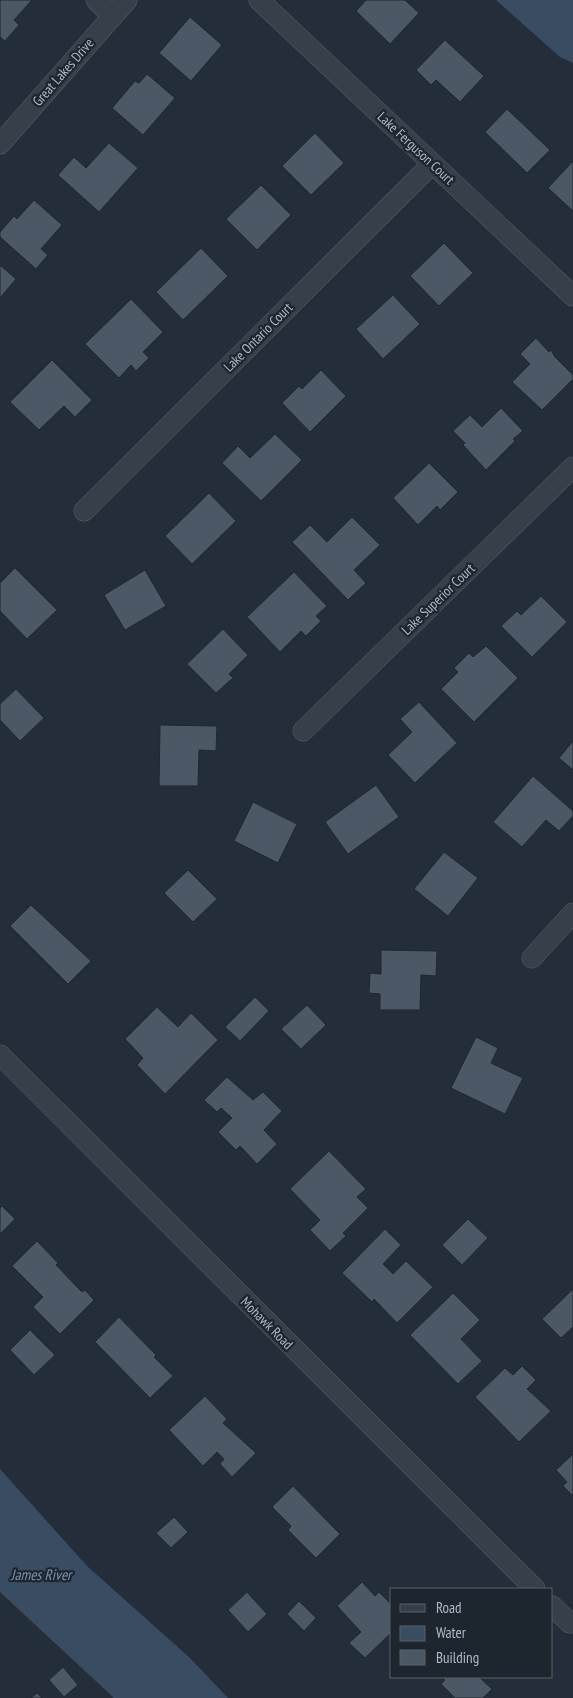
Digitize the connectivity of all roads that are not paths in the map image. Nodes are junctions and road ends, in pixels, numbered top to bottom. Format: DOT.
graph roads {
  1 [pos="96,0"];
  2 [pos="127,0"];
  3 [pos="259,0"];
  4 [pos="112,16"];
  5 [pos="0,144"];
  6 [pos="432,164"];
  7 [pos="573,296"];
  8 [pos="573,467"];
  9 [pos="84,511"];
  10 [pos="303,731"];
  11 [pos="573,913"];
  12 [pos="532,958"];
  13 [pos="0,1055"];
  14 [pos="534,1588"];
  15 [pos="553,1607"];
  16 [pos="572,1626"];
  1 -- 4 [label="street"];
  2 -- 4 [label="street, Great Lakes Drive"];
  3 -- 6 [label="street, Lake Ferguson Court"];
  4 -- 5 [label="street, Great Lakes Drive"];
  6 -- 7 [label="street, Lake Ferguson Court"];
  6 -- 9 [label="street, Lake Ontario Court"];
  8 -- 10 [label="street, Lake Superior Court"];
  11 -- 12 [label="street"];
  13 -- 14 [label="street, Mohawk Road"];
  15 -- 16 [label="street"];
}
